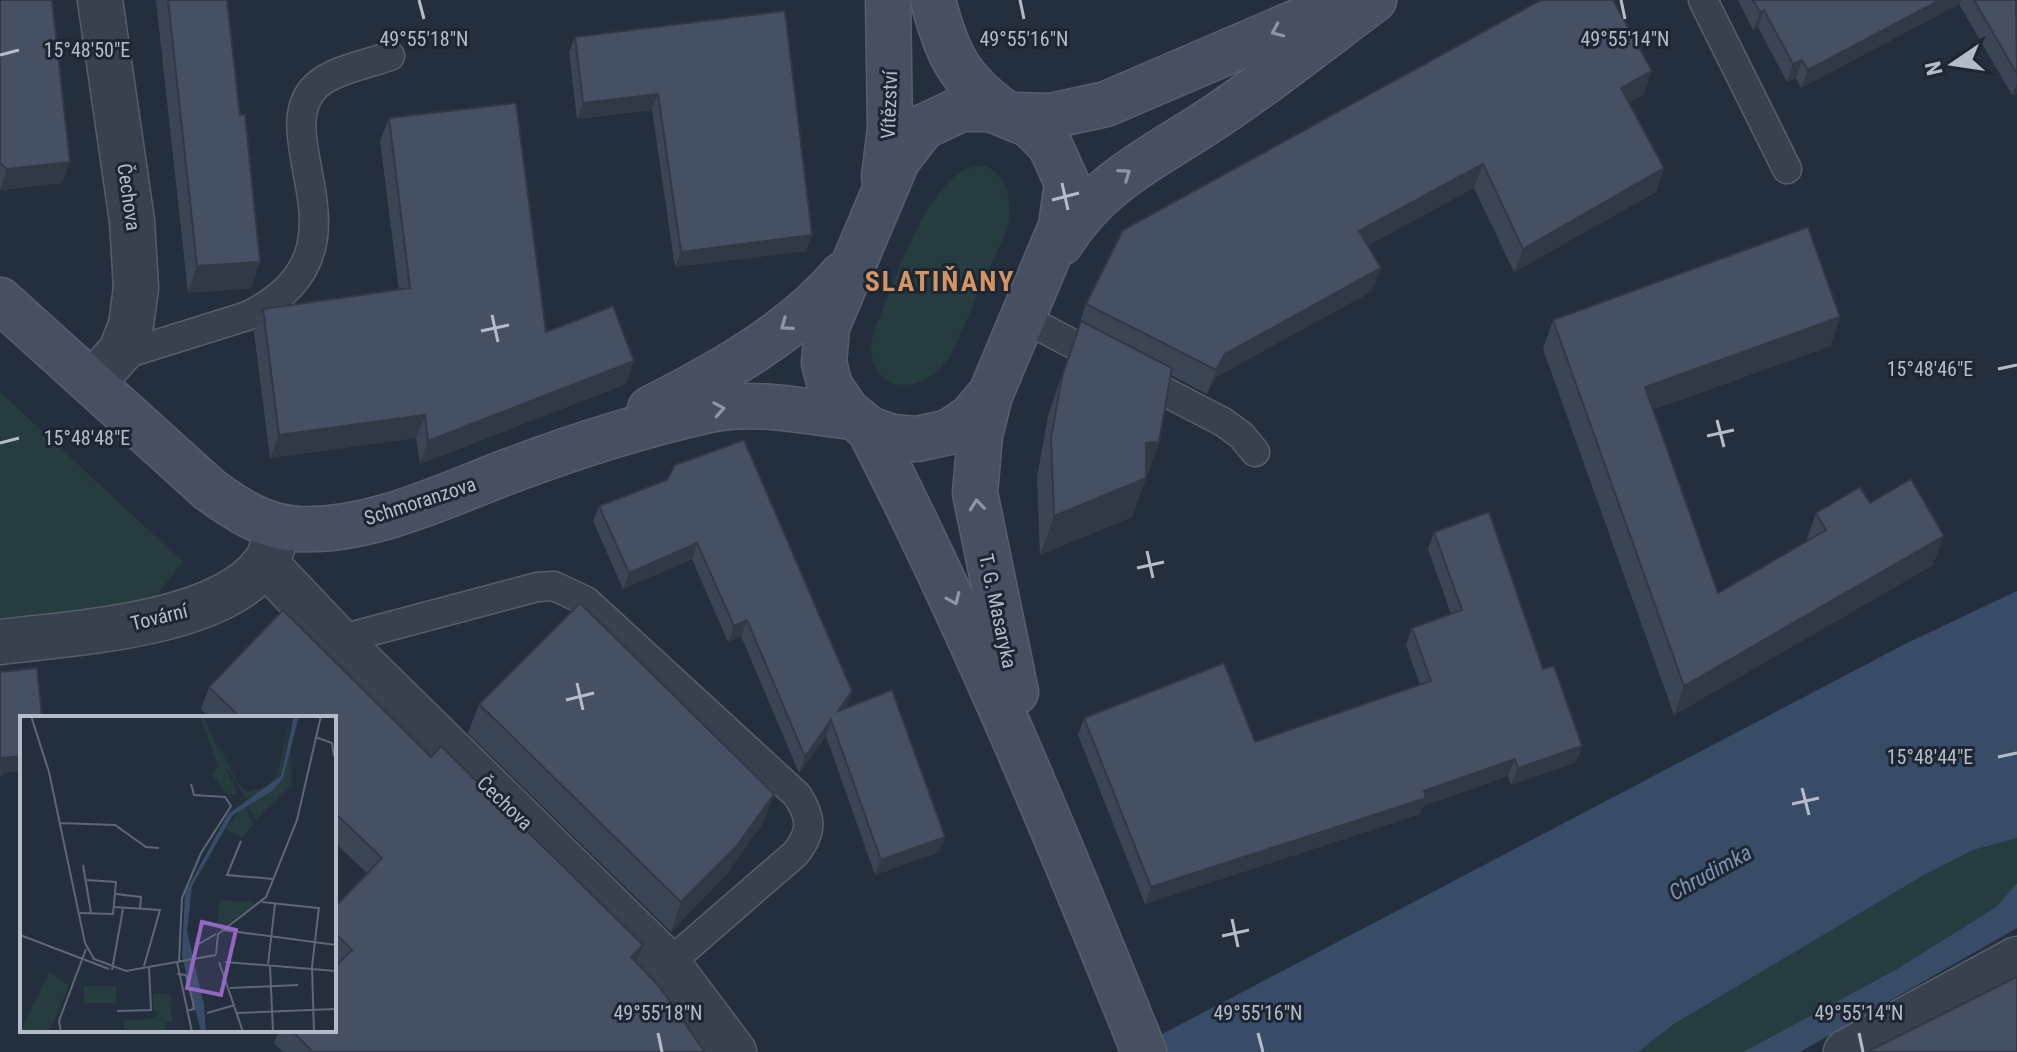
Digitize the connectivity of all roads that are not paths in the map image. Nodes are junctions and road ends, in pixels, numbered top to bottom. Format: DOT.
graph roads {
  1 [pos="100,0"];
  2 [pos="888,0"];
  3 [pos="933,0"];
  4 [pos="1349,0"];
  5 [pos="1374,0"];
  6 [pos="1703,0"];
  7 [pos="390,56"];
  8 [pos="1007,114"];
  9 [pos="1787,169"];
  10 [pos="876,210"];
  11 [pos="859,250"];
  12 [pos="1040,276"];
  13 [pos="0,300"];
  14 [pos="1023,318"];
  15 [pos="104,370"];
  16 [pos="991,393"];
  17 [pos="861,423"];
  18 [pos="1255,452"];
  19 [pos="536,461"];
  20 [pos="273,545"];
  21 [pos="338,640"];
  22 [pos="0,642"];
  23 [pos="1054,825"];
  24 [pos="2017,959"];
  25 [pos="668,964"];
  26 [pos="734,1052"];
  27 [pos="1144,1052"];
  28 [pos="1846,1052"];
  1 -- 15 [label="street, Čechova"];
  2 -- 10 [label="main road, Vítězství"];
  3 -- 8 [label="main road"];
  4 -- 8 [label="main road, T. G. Masaryka, one-way"];
  12 -- 5 [label="main road, T. G. Masaryka, one-way"];
  6 -- 9 [label="lane"];
  7 -- 15 [label="lane"];
  8 -- 10 [label="main road, T. G. Masaryka"];
  8 -- 12 [label="main road, T. G. Masaryka"];
  10 -- 11 [label="main road, T. G. Masaryka"];
  11 -- 17 [label="main road, T. G. Masaryka"];
  11 -- 19 [label="main road, Schmoranzova, one-way"];
  12 -- 14 [label="main road, T. G. Masaryka"];
  13 -- 15 [label="main road, Schmoranzova"];
  14 -- 16 [label="main road, T. G. Masaryka"];
  14 -- 18 [label="lane"];
  15 -- 20 [label="main road, Schmoranzova"];
  16 -- 17 [label="main road, T. G. Masaryka"];
  23 -- 16 [label="main road, T. G. Masaryka, one-way"];
  19 -- 17 [label="main road, Schmoranzova, one-way"];
  17 -- 23 [label="main road, T. G. Masaryka, one-way"];
  19 -- 20 [label="main road, Schmoranzova"];
  20 -- 21 [label="street, Čechova"];
  20 -- 22 [label="street, Tovární"];
  21 -- 25 [label="street, Čechova"];
  21 -- 25 [label="lane"];
  23 -- 27 [label="main road, T. G. Masaryka"];
  24 -- 28 [label="street"];
  25 -- 26 [label="street, Čechova"];
}
